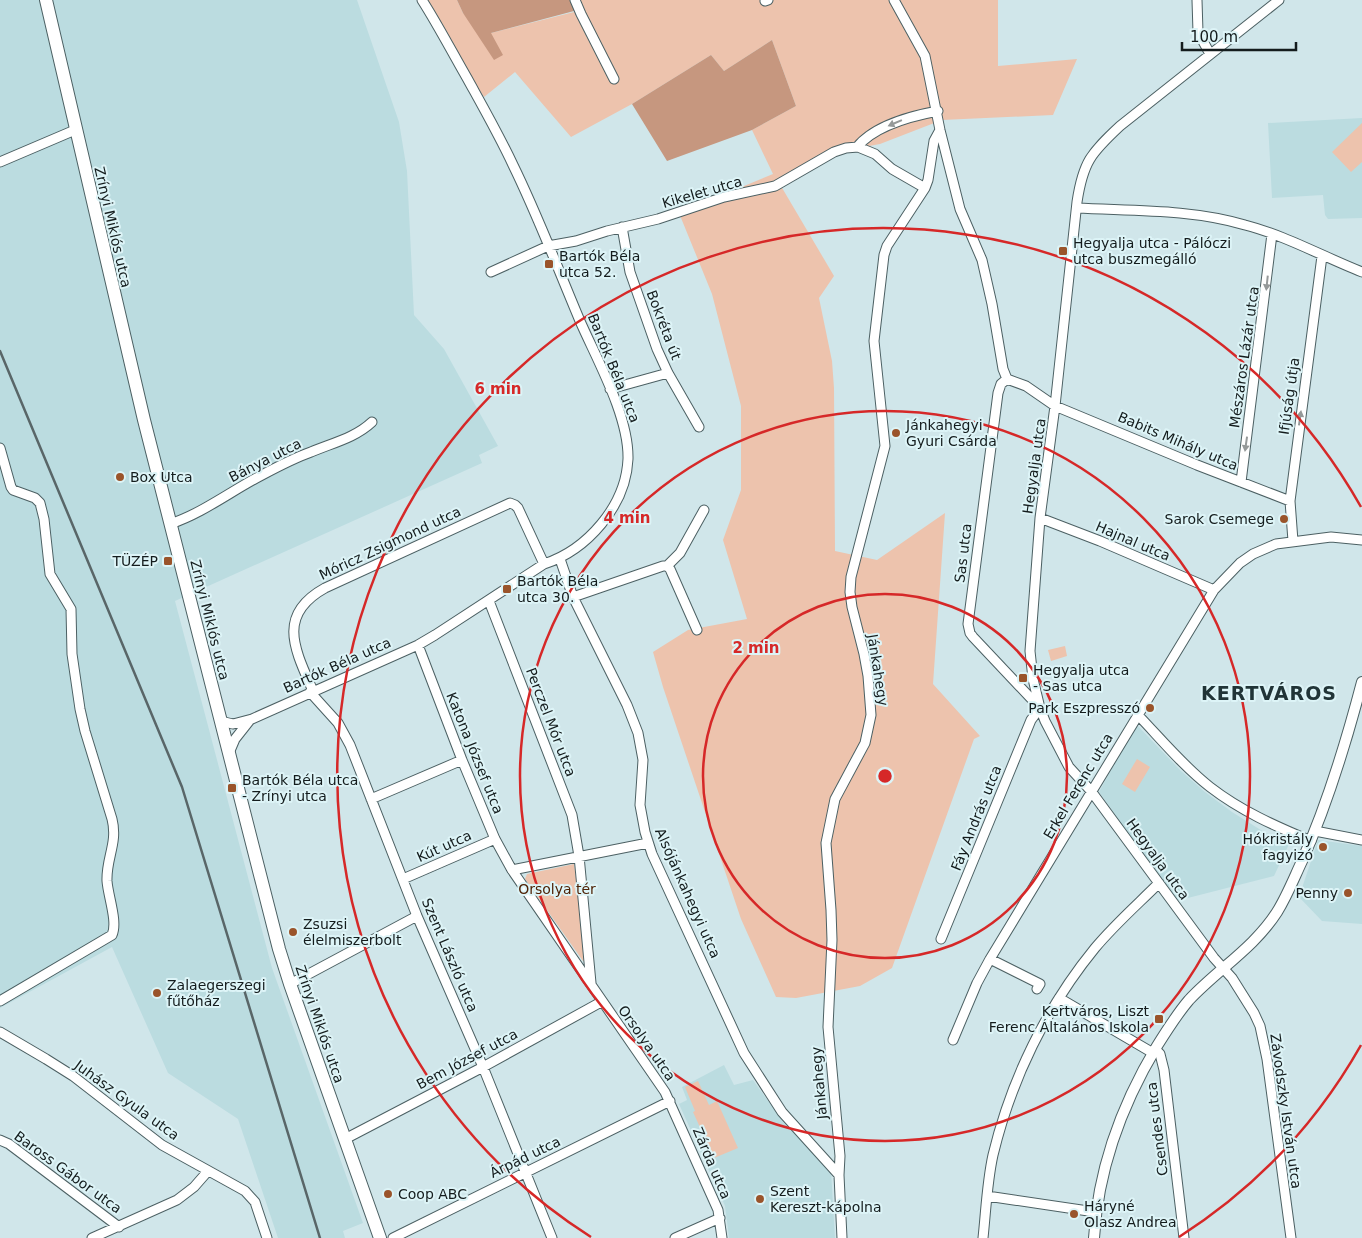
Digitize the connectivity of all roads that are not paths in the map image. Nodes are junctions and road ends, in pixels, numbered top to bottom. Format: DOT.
graph roads {
  1 [pos="46,0"];
  2 [pos="422,0"];
  3 [pos="575,0"];
  4 [pos="894,0"];
  5 [pos="1196,0"];
  6 [pos="1279,0"];
  7 [pos="1210,54"];
  8 [pos="614,79"];
  9 [pos="938,111"];
  10 [pos="75,130"];
  11 [pos="940,130"];
  12 [pos="857,147"];
  13 [pos="0,162"];
  14 [pos="924,188"];
  15 [pos="1077,208"];
  16 [pos="622,227"];
  17 [pos="1272,234"];
  18 [pos="548,246"];
  19 [pos="1322,256"];
  20 [pos="491,272"];
  21 [pos="1362,272"];
  22 [pos="668,373"];
  23 [pos="1007,379"];
  24 [pos="610,389"];
  25 [pos="1056,406"];
  26 [pos="372,422"];
  27 [pos="699,427"];
  28 [pos="0,448"];
  29 [pos="1241,482"];
  30 [pos="1290,501"];
  31 [pos="704,510"];
  32 [pos="1040,518"];
  33 [pos="170,524"];
  34 [pos="1362,540"];
  35 [pos="1294,541"];
  36 [pos="560,559"];
  37 [pos="544,564"];
  38 [pos="667,566"];
  39 [pos="1214,590"];
  40 [pos="573,598"];
  41 [pos="489,601"];
  42 [pos="697,630"];
  43 [pos="418,645"];
  44 [pos="1362,682"];
  45 [pos="312,691"];
  46 [pos="1040,708"];
  47 [pos="1137,714"];
  48 [pos="252,719"];
  49 [pos="220,721"];
  50 [pos="228,753"];
  51 [pos="462,760"];
  52 [pos="1091,791"];
  53 [pos="371,799"];
  54 [pos="1315,831"];
  55 [pos="495,839"];
  56 [pos="1362,840"];
  57 [pos="1311,842"];
  58 [pos="648,843"];
  59 [pos="579,856"];
  60 [pos="512,870"];
  61 [pos="403,879"];
  62 [pos="1159,883"];
  63 [pos="417,916"];
  64 [pos="941,939"];
  65 [pos="990,959"];
  66 [pos="1223,968"];
  67 [pos="290,984"];
  68 [pos="592,986"];
  69 [pos="1037,989"];
  70 [pos="1059,998"];
  71 [pos="0,1001"];
  72 [pos="601,1002"];
  73 [pos="0,1032"];
  74 [pos="953,1040"];
  75 [pos="1154,1051"];
  76 [pos="483,1066"];
  77 [pos="670,1101"];
  78 [pos="345,1138"];
  79 [pos="0,1140"];
  80 [pos="208,1171"];
  81 [pos="525,1173"];
  82 [pos="839,1175"];
  83 [pos="987,1196"];
  84 [pos="1095,1212"];
  85 [pos="720,1218"];
  86 [pos="119,1227"];
  87 [pos="92,1238"];
  88 [pos="267,1238"];
  89 [pos="380,1238"];
  90 [pos="393,1238"];
  91 [pos="552,1238"];
  92 [pos="676,1238"];
  93 [pos="722,1238"];
  94 [pos="842,1238"];
  95 [pos="983,1238"];
  96 [pos="1094,1238"];
  97 [pos="1184,1238"];
  98 [pos="1290,1238"];
  1 -- 10 [label="main road, Zrínyi Miklós utca"];
  2 -- 18 [label="street, Bartók Béla utca"];
  3 -- 8 [label="street"];
  4 -- 9 [label="street"];
  5 -- 7 [label="street"];
  6 -- 7 [label="street, Hegyalja utca"];
  7 -- 15 [label="street, Hegyalja utca"];
  9 -- 11 [label="street"];
  9 -- 12 [label="street, Kikelet utca, one-way"];
  10 -- 13 [label="street"];
  10 -- 33 [label="main road, Zrínyi Miklós utca"];
  11 -- 14 [label="street, Jánkahegy"];
  11 -- 23 [label="street"];
  12 -- 14 [label="street"];
  12 -- 16 [label="street, Kikelet utca"];
  14 -- 82 [label="street, Jánkahegy"];
  15 -- 17 [label="street"];
  15 -- 25 [label="street, Hegyalja utca"];
  16 -- 18 [label="street, Kikelet utca"];
  16 -- 22 [label="street, Bokréta út"];
  17 -- 19 [label="street"];
  17 -- 29 [label="street, Mészáros Lázár utca, one-way"];
  18 -- 20 [label="street, Kikelet utca"];
  18 -- 24 [label="street, Bartók Béla utca"];
  19 -- 21 [label="street"];
  30 -- 19 [label="street, Ifjúság útja, one-way"];
  22 -- 24 [label="street"];
  22 -- 27 [label="street, Bokréta út"];
  23 -- 25 [label="street"];
  23 -- 46 [label="street, Sas utca"];
  24 -- 36 [label="street, Bartók Béla utca"];
  25 -- 29 [label="street, Babits Mihály utca"];
  25 -- 32 [label="street, Hegyalja utca"];
  26 -- 33 [label="street, Bánya utca"];
  28 -- 71 [label="street"];
  29 -- 30 [label="street, Babits Mihály utca"];
  30 -- 35 [label="street, Ifjúság útja"];
  31 -- 38 [label="street"];
  32 -- 39 [label="street, Hajnal utca"];
  32 -- 46 [label="street, Hegyalja utca"];
  33 -- 49 [label="main road, Zrínyi Miklós utca"];
  34 -- 35 [label="street, Erkel Ferenc utca"];
  35 -- 39 [label="street, Erkel Ferenc utca"];
  36 -- 37 [label="street, Bartók Béla utca"];
  36 -- 40 [label="street, Alsójánkahegyi utca"];
  37 -- 41 [label="street, Bartók Béla utca"];
  37 -- 45 [label="street, Móricz Zsigmond utca"];
  38 -- 40 [label="street"];
  38 -- 42 [label="street"];
  39 -- 47 [label="street, Erkel Ferenc utca"];
  40 -- 58 [label="street, Alsójánkahegyi utca"];
  41 -- 43 [label="street, Bartók Béla utca"];
  41 -- 59 [label="street, Perczel Mór utca"];
  43 -- 45 [label="street, Bartók Béla utca"];
  43 -- 51 [label="street, Katona József utca"];
  44 -- 54 [label="street"];
  45 -- 48 [label="street, Bartók Béla utca"];
  45 -- 53 [label="street, Szent László utca"];
  46 -- 52 [label="street, Hegyalja utca"];
  46 -- 64 [label="street, Fáy András utca"];
  47 -- 52 [label="street, Erkel Ferenc utca"];
  47 -- 57 [label="street"];
  48 -- 49 [label="street"];
  48 -- 50 [label="street"];
  49 -- 50 [label="main road, Zrínyi Miklós utca"];
  50 -- 67 [label="main road, Zrínyi Miklós utca"];
  51 -- 53 [label="street"];
  51 -- 55 [label="street, Katona József utca"];
  52 -- 62 [label="street, Hegyalja utca"];
  52 -- 65 [label="street, Erkel Ferenc utca"];
  53 -- 61 [label="street, Szent László utca"];
  54 -- 56 [label="street"];
  54 -- 57 [label="street"];
  55 -- 60 [label="street, Katona József utca"];
  55 -- 61 [label="street, Kút utca"];
  57 -- 66 [label="street"];
  58 -- 59 [label="street"];
  58 -- 82 [label="street, Alsójánkahegyi utca"];
  59 -- 60 [label="street"];
  59 -- 68 [label="street"];
  60 -- 68 [label="street"];
  61 -- 63 [label="street, Szent László utca"];
  62 -- 66 [label="street, Hegyalja utca"];
  62 -- 70 [label="street"];
  63 -- 67 [label="street"];
  63 -- 76 [label="street, Szent László utca"];
  65 -- 69 [label="street"];
  65 -- 74 [label="street, Erkel Ferenc utca"];
  66 -- 75 [label="street"];
  66 -- 98 [label="street, Závodszky István utca"];
  67 -- 78 [label="main road, Zrínyi Miklós utca"];
  68 -- 72 [label="street"];
  70 -- 75 [label="street"];
  70 -- 83 [label="street"];
  72 -- 76 [label="street, Bem József utca"];
  72 -- 77 [label="street, Orsolya utca"];
  73 -- 80 [label="street, Juhász Gyula utca"];
  75 -- 84 [label="street"];
  75 -- 97 [label="street, Csendes utca"];
  76 -- 78 [label="street, Bem József utca"];
  76 -- 81 [label="street, Szent László utca"];
  77 -- 81 [label="street, Árpád utca"];
  77 -- 85 [label="street, Zárda utca"];
  78 -- 89 [label="main road, Zrínyi Miklós utca"];
  79 -- 86 [label="street, Baross Gábor utca"];
  80 -- 86 [label="street"];
  80 -- 88 [label="street, Juhász Gyula utca"];
  81 -- 90 [label="street, Árpád utca"];
  81 -- 91 [label="street, Szent László utca"];
  82 -- 94 [label="street, Jánkahegy"];
  83 -- 84 [label="street"];
  83 -- 95 [label="street"];
  84 -- 96 [label="street"];
  85 -- 92 [label="street"];
  85 -- 93 [label="street, Zárda utca"];
  86 -- 87 [label="street"];
}
